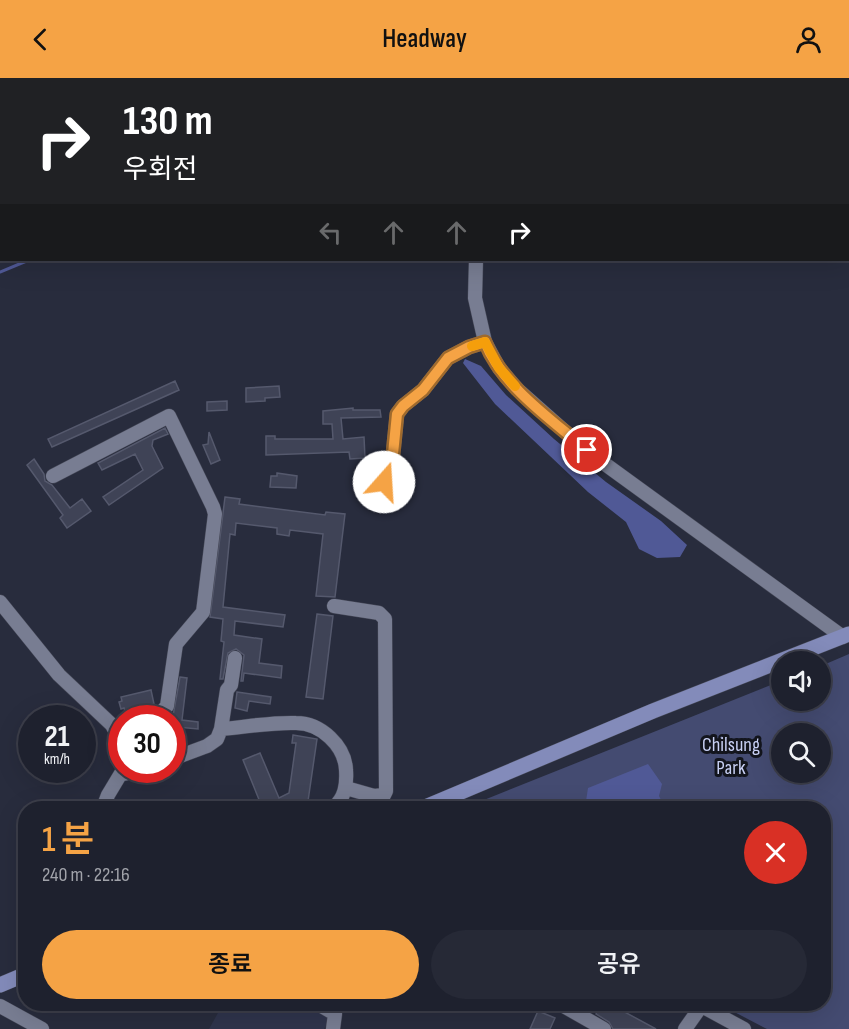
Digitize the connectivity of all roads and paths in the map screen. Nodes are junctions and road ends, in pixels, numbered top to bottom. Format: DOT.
graph roads {
  1 [pos="476,261"];
  2 [pos="485,342"];
  3 [pos="53,476"];
  4 [pos="384,482"];
  5 [pos="0,602"];
  6 [pos="334,606"];
  7 [pos="846,636"];
  8 [pos="235,658"];
  9 [pos="167,705"];
  10 [pos="108,716"];
  11 [pos="221,729"];
  12 [pos="186,754"];
  13 [pos="115,783"];
  14 [pos="346,788"];
  15 [pos="106,801"];
  16 [pos="340,801"];
  17 [pos="440,801"];
  18 [pos="18,977"];
  19 [pos="0,985"];
  20 [pos="0,1006"];
  21 [pos="330,1011"];
  22 [pos="572,1011"];
  23 [pos="696,1011"];
  24 [pos="712,1011"];
  25 [pos="42,1029"];
  26 [pos="333,1029"];
  27 [pos="604,1029"];
  28 [pos="685,1029"];
  29 [pos="744,1029"];
  1 -- 2 [label="street"];
  2 -- 4 [label="street"];
  2 -- 7 [label="street"];
  3 -- 9 [label="street"];
  5 -- 10 [label="street"];
  6 -- 14 [label="street"];
  7 -- 17 [label="main road"];
  8 -- 11 [label="street"];
  11 -- 12 [label="street"];
  11 -- 14 [label="street"];
  13 -- 15 [label="street"];
  14 -- 16 [label="street"];
  18 -- 19 [label="main road"];
  20 -- 25 [label="street"];
  21 -- 26 [label="street"];
  22 -- 27 [label="street"];
  23 -- 28 [label="street"];
  24 -- 29 [label="street"];
}
